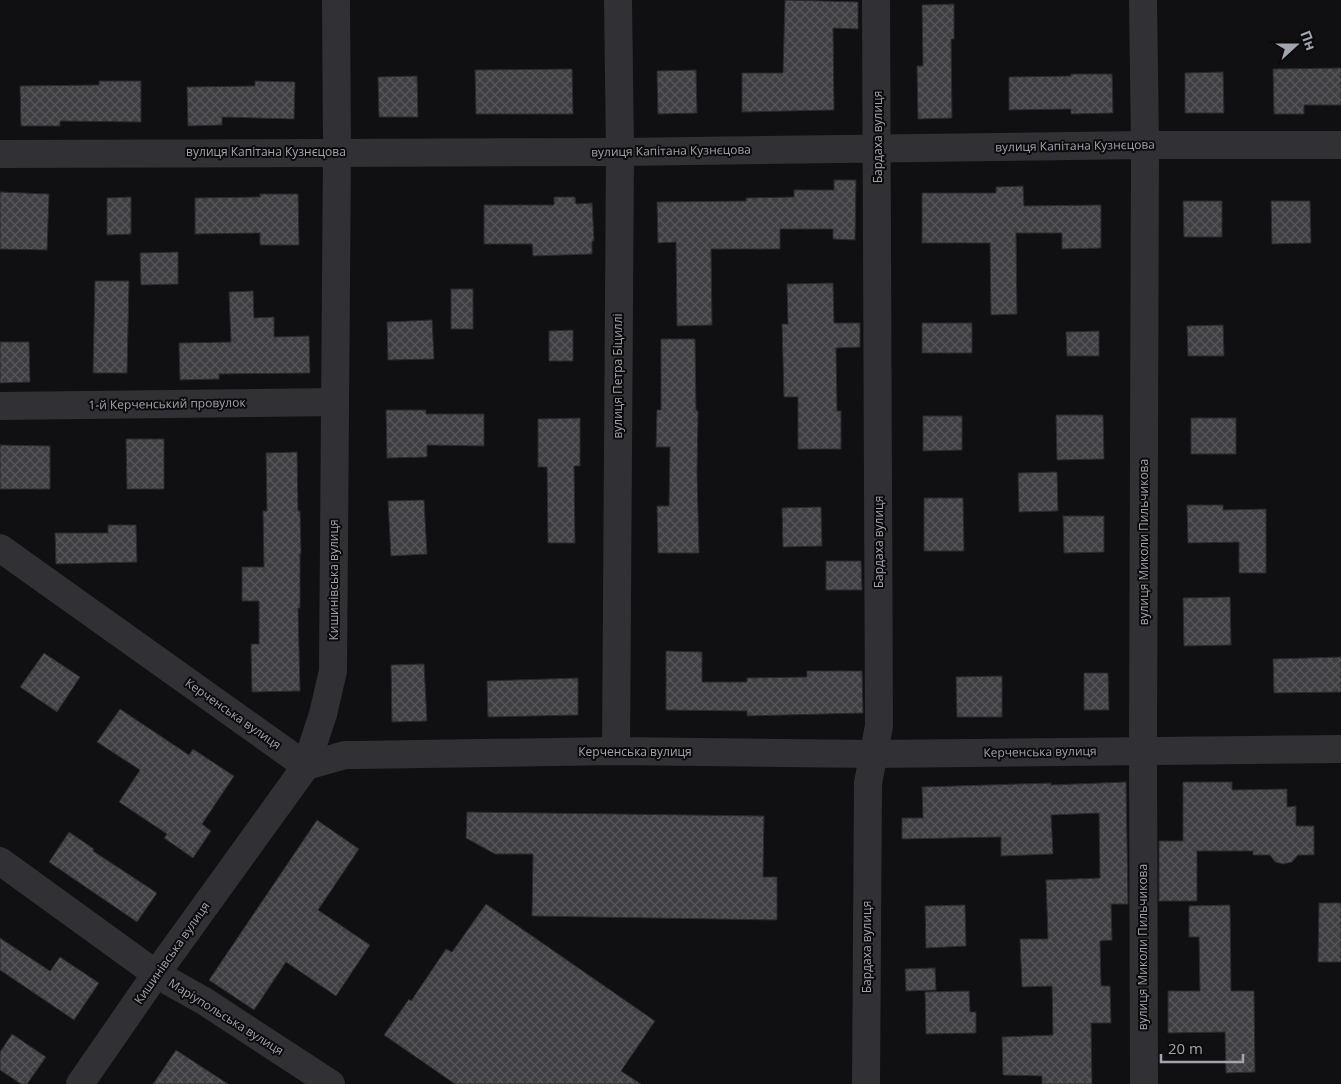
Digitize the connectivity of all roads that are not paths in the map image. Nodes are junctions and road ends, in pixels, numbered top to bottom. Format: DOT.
graph roads {
  1 [pos="336,0"];
  2 [pos="618,0"];
  3 [pos="876,0"];
  4 [pos="1143,0"];
  5 [pos="1145,145"];
  6 [pos="1341,146"];
  7 [pos="878,149"];
  8 [pos="337,152"];
  9 [pos="620,152"];
  10 [pos="0,154"];
  11 [pos="335,402"];
  12 [pos="0,406"];
  13 [pos="0,548"];
  14 [pos="1341,749"];
  15 [pos="1143,750"];
  16 [pos="616,751"];
  17 [pos="873,754"];
  18 [pos="306,766"];
  19 [pos="0,861"];
  20 [pos="156,974"];
  21 [pos="80,1084"];
  22 [pos="332,1084"];
  23 [pos="866,1084"];
  24 [pos="1144,1084"];
  1 -- 8 [label="street, Кишинівська вулиця"];
  2 -- 9 [label="street, вулиця Петра Біциллі"];
  3 -- 7 [label="street, Бардаха вулиця"];
  4 -- 5 [label="street, вулиця Миколи Пильчикова"];
  5 -- 6 [label="street, вулиця Капітана Кузнєцова"];
  5 -- 7 [label="street, вулиця Капітана Кузнєцова"];
  5 -- 15 [label="street, вулиця Миколи Пильчикова"];
  7 -- 9 [label="street, вулиця Капітана Кузнєцова"];
  7 -- 17 [label="street, Бардаха вулиця"];
  8 -- 9 [label="street, вулиця Капітана Кузнєцова"];
  8 -- 10 [label="street, вулиця Капітана Кузнєцова"];
  8 -- 11 [label="street, Кишинівська вулиця"];
  9 -- 16 [label="street, вулиця Петра Біциллі"];
  11 -- 12 [label="street, 1-й Керченський провулок"];
  11 -- 18 [label="street, Кишинівська вулиця"];
  13 -- 18 [label="street, Керченська вулиця"];
  14 -- 15 [label="street, Керченська вулиця"];
  15 -- 17 [label="street, Керченська вулиця"];
  15 -- 24 [label="street, вулиця Миколи Пильчикова"];
  16 -- 17 [label="street, Керченська вулиця"];
  16 -- 18 [label="street, Керченська вулиця"];
  17 -- 23 [label="street, Бардаха вулиця"];
  18 -- 20 [label="street, Кишинівська вулиця"];
  19 -- 20 [label="street, Маріупольська вулиця"];
  20 -- 21 [label="street, Кишинівська вулиця"];
  20 -- 22 [label="street, Маріупольська вулиця"];
}
